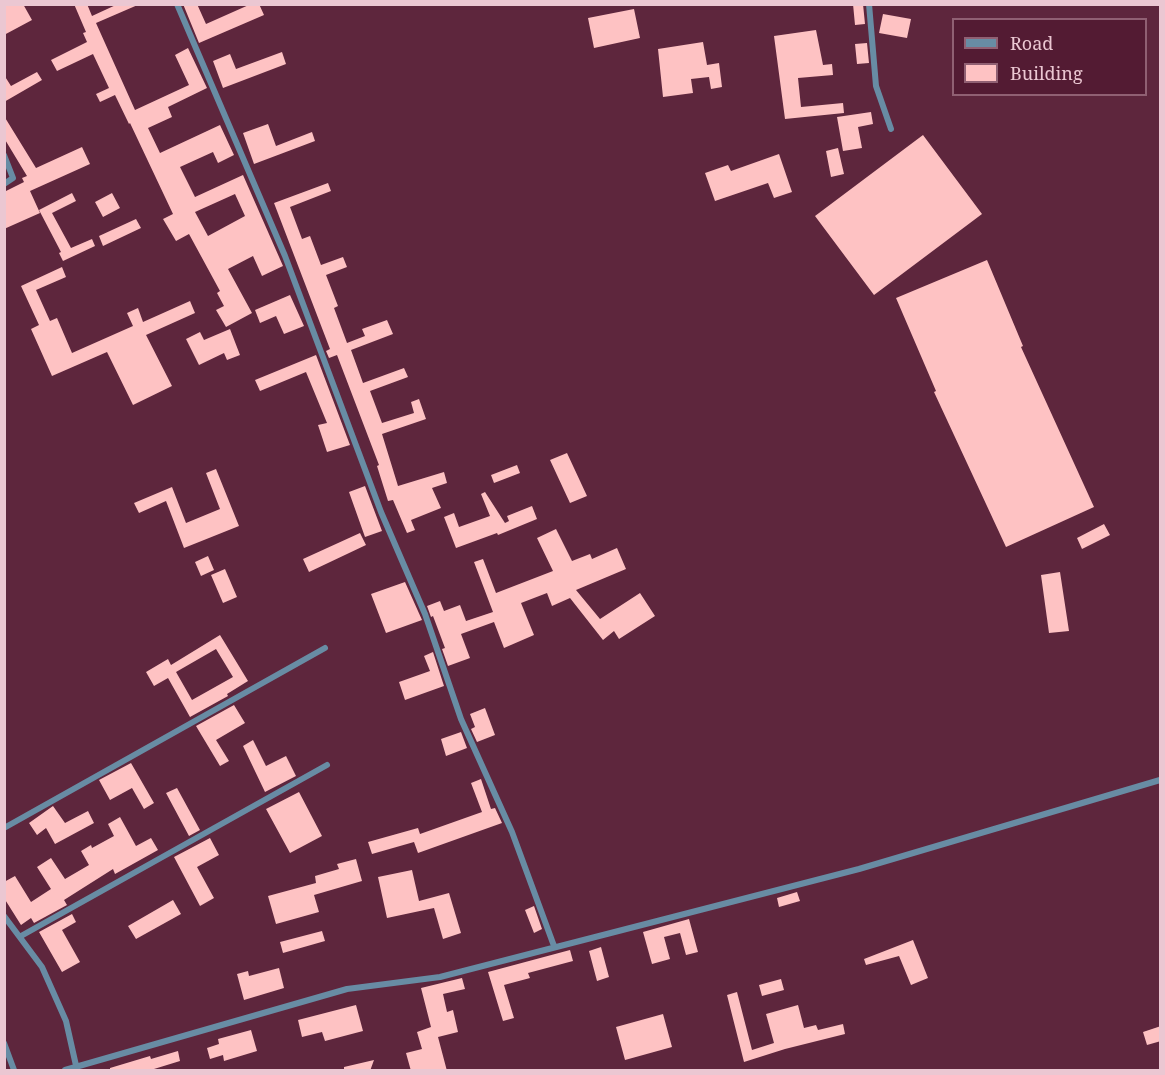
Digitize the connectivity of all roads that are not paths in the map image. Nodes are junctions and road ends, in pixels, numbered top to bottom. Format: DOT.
graph roads {
  1 [pos="177,4"];
  2 [pos="869,4"];
  3 [pos="891,129"];
  4 [pos="4,155"];
  5 [pos="4,184"];
  6 [pos="325,648"];
  7 [pos="327,765"];
  8 [pos="1161,780"];
  9 [pos="4,828"];
  10 [pos="4,916"];
  11 [pos="21,936"];
  12 [pos="554,946"];
  13 [pos="4,1043"];
  14 [pos="77,1069"];
  15 [pos="14,1071"];
  16 [pos="65,1071"];
  1 -- 12 [label="street"];
  2 -- 3 [label="street"];
  4 -- 5 [label="street"];
  6 -- 9 [label="street"];
  7 -- 11 [label="street"];
  8 -- 12 [label="street"];
  10 -- 11 [label="street"];
  11 -- 14 [label="street"];
  12 -- 14 [label="street"];
  13 -- 15 [label="street"];
  14 -- 16 [label="street"];
}
